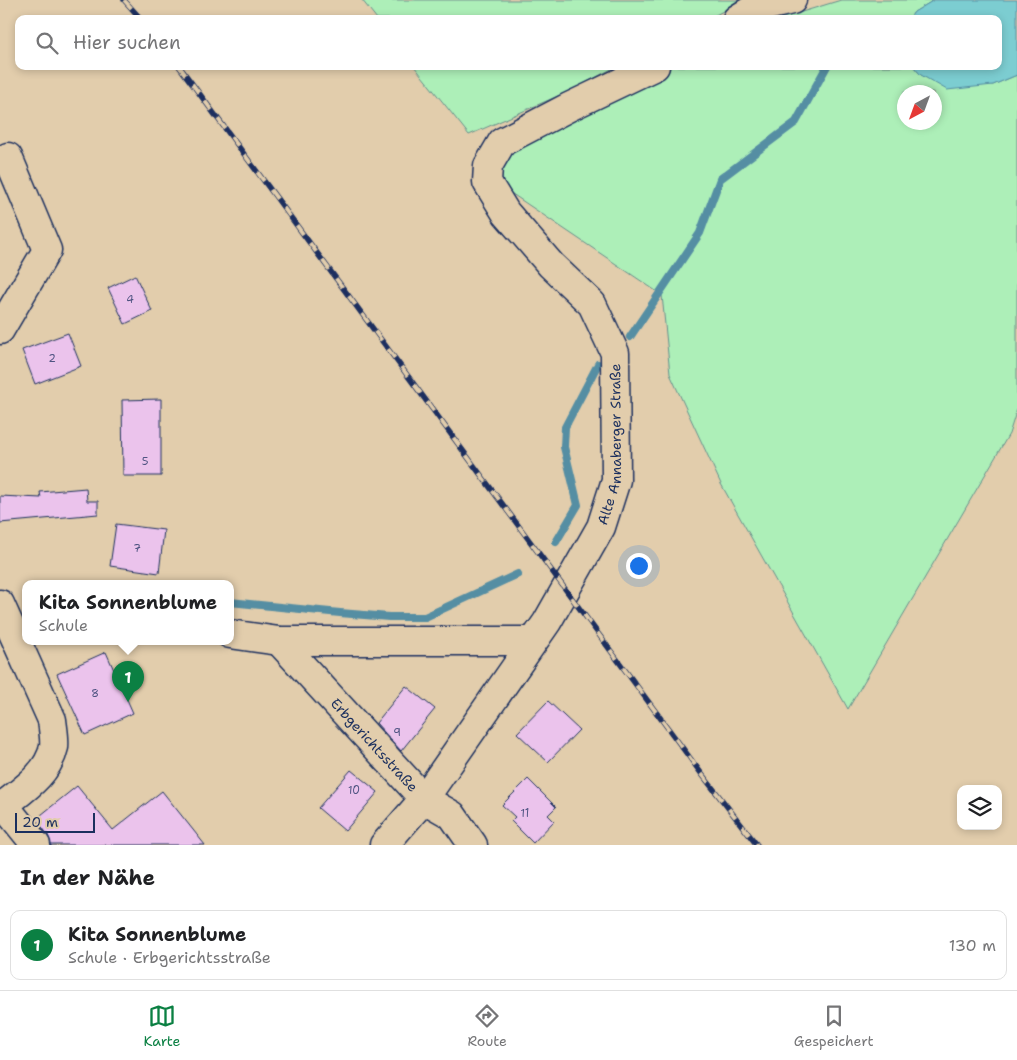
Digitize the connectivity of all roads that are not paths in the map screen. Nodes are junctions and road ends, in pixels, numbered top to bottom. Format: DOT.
graph roads {
  1 [pos="792,0"];
  2 [pos="743,15"];
  3 [pos="647,70"];
  4 [pos="8,157"];
  5 [pos="0,330"];
  6 [pos="0,603"];
  7 [pos="22,606"];
  8 [pos="540,631"];
  9 [pos="234,635"];
  10 [pos="279,641"];
  11 [pos="424,799"];
  12 [pos="36,845"];
  13 [pos="384,845"];
  14 [pos="473,845"];
  1 -- 2 [label="street"];
  3 -- 8 [label="street, Alte Annaberger Straße"];
  4 -- 5 [label="street"];
  6 -- 7 [label="street"];
  6 -- 12 [label="street"];
  8 -- 10 [label="street"];
  8 -- 11 [label="street, Alte Annaberger Straße"];
  9 -- 10 [label="street"];
  10 -- 11 [label="street, Erbgerichtsstraße"];
  11 -- 13 [label="street, Alte Annaberger Straße"];
  11 -- 14 [label="street, Erbgerichtsstraße"];
}
